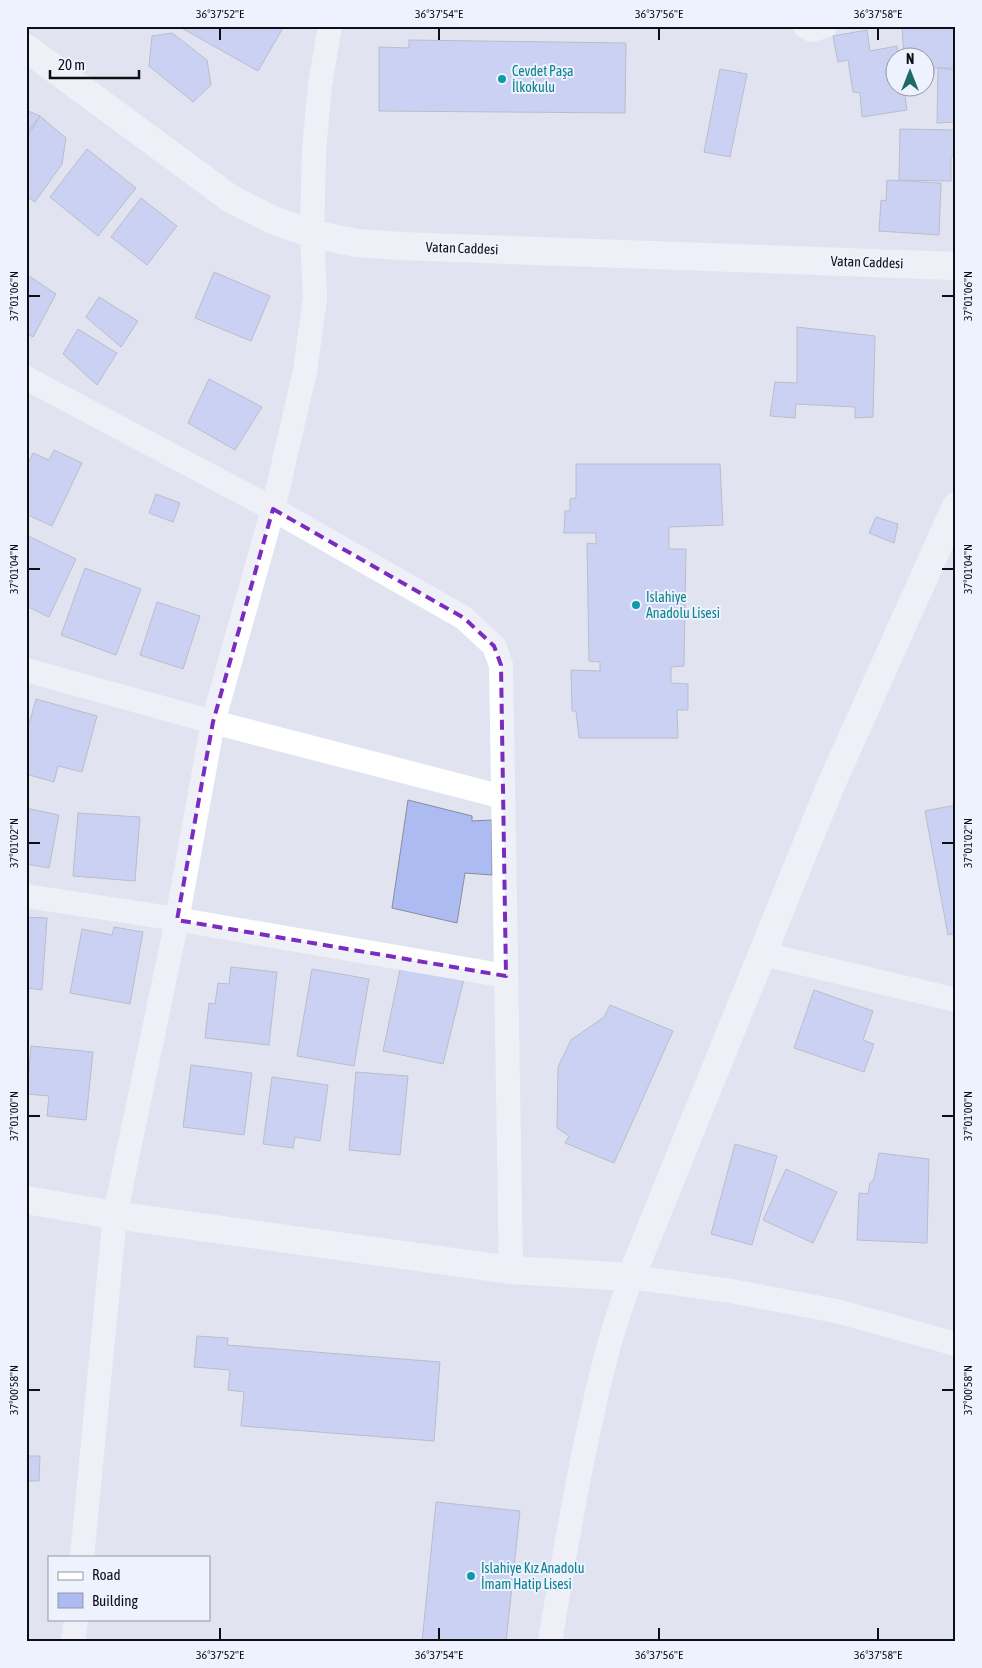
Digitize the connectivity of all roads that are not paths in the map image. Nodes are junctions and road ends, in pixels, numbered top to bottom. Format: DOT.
graph roads {
  1 [pos="330,26"];
  2 [pos="805,26"];
  3 [pos="825,26"];
  4 [pos="26,48"];
  5 [pos="312,234"];
  6 [pos="956,266"];
  7 [pos="26,378"];
  8 [pos="956,506"];
  9 [pos="273,509"];
  10 [pos="26,670"];
  11 [pos="212,722"];
  12 [pos="503,797"];
  13 [pos="26,896"];
  14 [pos="177,920"];
  15 [pos="763,954"];
  16 [pos="506,976"];
  17 [pos="956,1000"];
  18 [pos="26,1200"];
  19 [pos="116,1215"];
  20 [pos="510,1270"];
  21 [pos="631,1277"];
  22 [pos="956,1344"];
  23 [pos="82,1556"];
  24 [pos="76,1620"];
  25 [pos="73,1642"];
  26 [pos="550,1642"];
  1 -- 5 [label="street"];
  2 -- 3 [label="street"];
  4 -- 5 [label="street, Vatan Caddesi"];
  5 -- 6 [label="street, Vatan Caddesi"];
  5 -- 9 [label="street"];
  7 -- 9 [label="street"];
  8 -- 15 [label="street"];
  9 -- 11 [label="street"];
  9 -- 12 [label="street"];
  10 -- 11 [label="street"];
  11 -- 12 [label="street"];
  11 -- 14 [label="street"];
  12 -- 16 [label="street"];
  13 -- 14 [label="street"];
  14 -- 16 [label="street"];
  14 -- 19 [label="street"];
  15 -- 17 [label="street"];
  15 -- 21 [label="street"];
  16 -- 20 [label="street"];
  18 -- 19 [label="street"];
  19 -- 20 [label="street"];
  19 -- 23 [label="street"];
  20 -- 21 [label="street"];
  21 -- 22 [label="street"];
  21 -- 26 [label="street"];
  24 -- 25 [label="street"];
}
